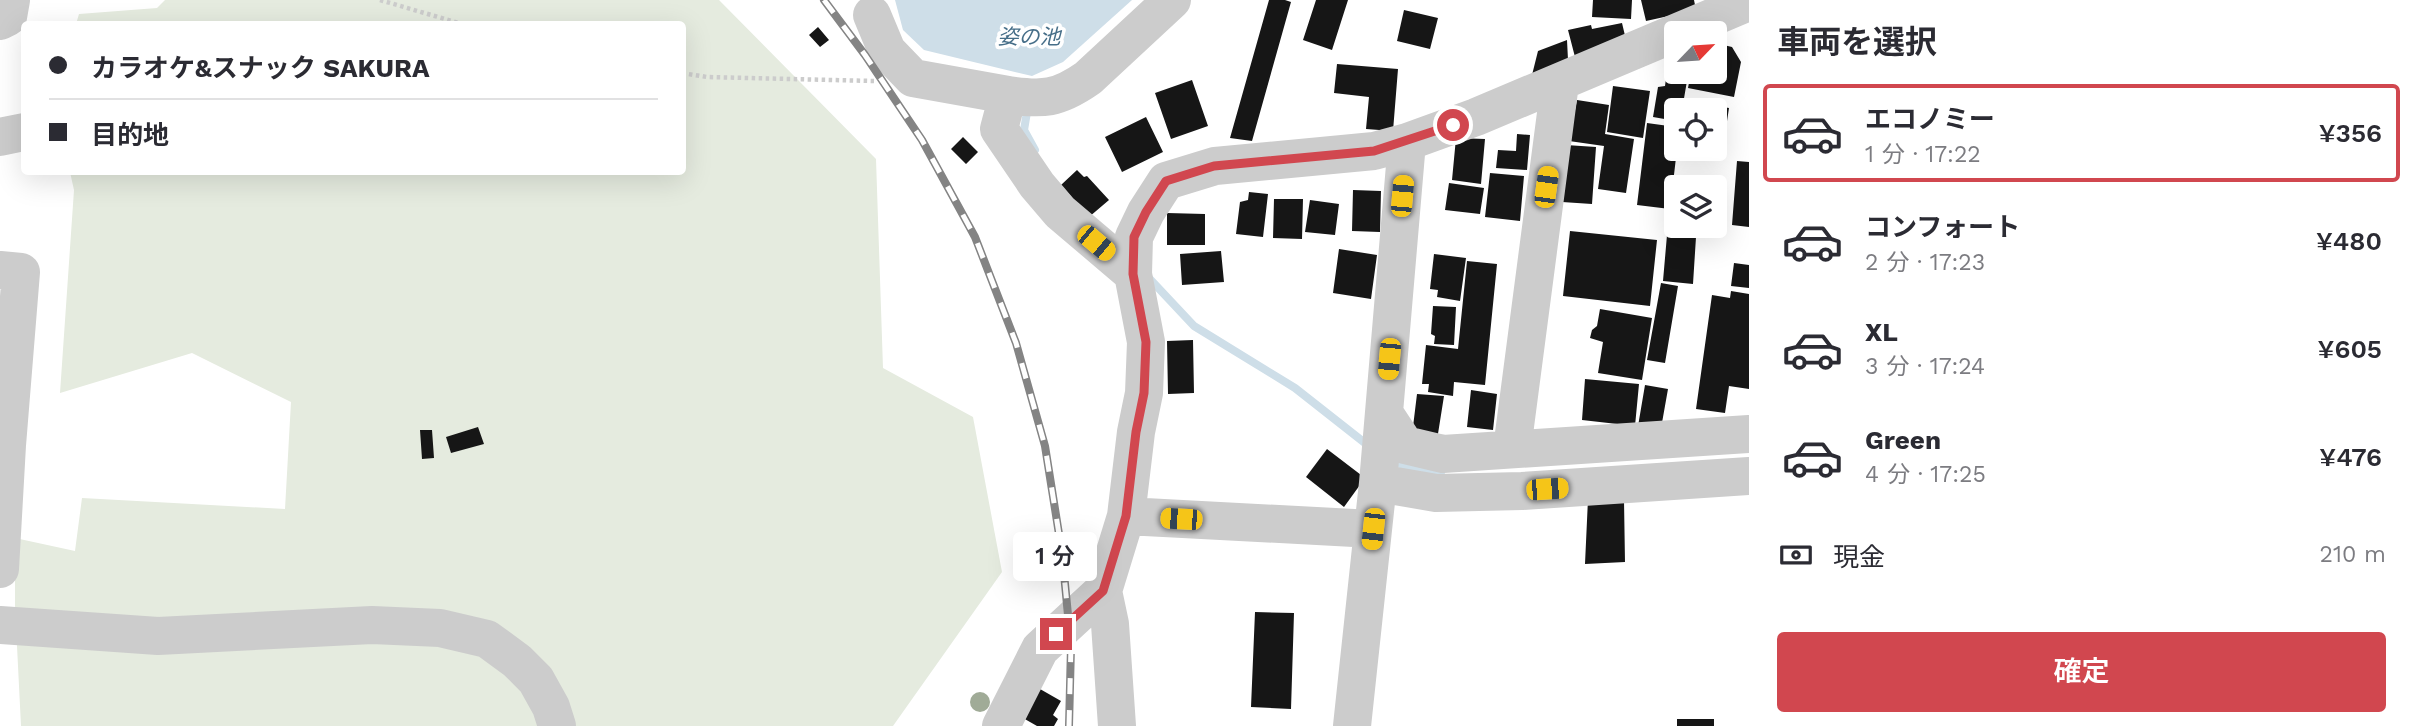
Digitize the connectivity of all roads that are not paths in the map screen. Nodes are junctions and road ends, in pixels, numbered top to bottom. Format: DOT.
graph roads {
  1 [pos="11,0"];
  2 [pos="1172,0"];
  3 [pos="1749,2"];
  4 [pos="872,15"];
  5 [pos="0,21"];
  6 [pos="1560,83"];
  7 [pos="1008,95"];
  8 [pos="21,133"];
  9 [pos="0,137"];
  10 [pos="1407,142"];
  11 [pos="0,270"];
  12 [pos="1133,274"];
  13 [pos="1384,413"];
  14 [pos="1749,434"];
  15 [pos="1512,449"];
  16 [pos="1749,476"];
  17 [pos="1378,483"];
  18 [pos="1126,516"];
  19 [pos="1373,529"];
  20 [pos="0,569"];
  21 [pos="1103,591"];
  22 [pos="0,625"];
  23 [pos="557,726"];
  24 [pos="1001,726"];
  25 [pos="1117,726"];
  26 [pos="1352,726"];
  1 -- 5 [label="street"];
  2 -- 7 [label="street"];
  3 -- 6 [label="street"];
  4 -- 7 [label="street"];
  6 -- 10 [label="street"];
  6 -- 15 [label="street"];
  7 -- 12 [label="street"];
  8 -- 9 [label="street"];
  10 -- 12 [label="street"];
  10 -- 13 [label="street"];
  11 -- 20 [label="street"];
  12 -- 18 [label="street"];
  13 -- 15 [label="street"];
  13 -- 17 [label="street"];
  14 -- 15 [label="street"];
  16 -- 17 [label="street"];
  17 -- 19 [label="street"];
  18 -- 19 [label="street"];
  18 -- 21 [label="street"];
  19 -- 26 [label="street"];
  21 -- 24 [label="street"];
  21 -- 25 [label="street"];
  22 -- 23 [label="street"];
}
